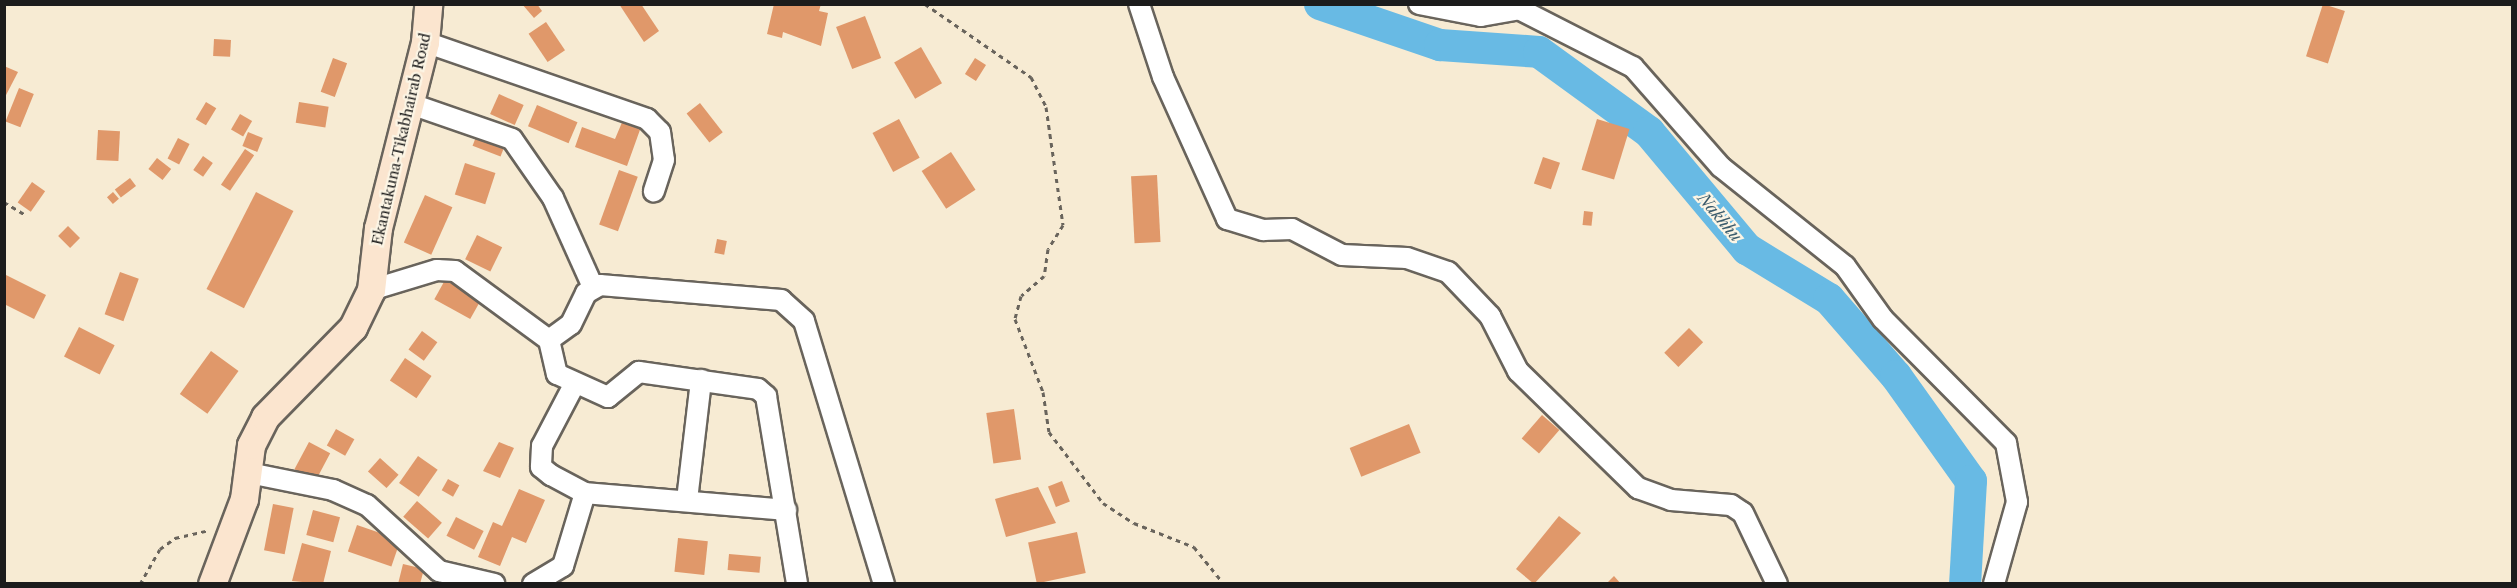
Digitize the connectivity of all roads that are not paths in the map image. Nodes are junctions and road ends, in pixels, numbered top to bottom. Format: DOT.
graph roads {
  1 [pos="428,4"];
  2 [pos="1139,4"];
  3 [pos="1419,4"];
  4 [pos="425,42"];
  5 [pos="411,104"];
  6 [pos="654,191"];
  7 [pos="593,287"];
  8 [pos="370,290"];
  9 [pos="549,340"];
  10 [pos="701,380"];
  11 [pos="574,385"];
  12 [pos="249,473"];
  13 [pos="585,493"];
  14 [pos="687,500"];
  15 [pos="786,510"];
  16 [pos="212,584"];
  17 [pos="495,584"];
  18 [pos="533,584"];
  19 [pos="797,584"];
  20 [pos="884,584"];
  21 [pos="1777,584"];
  22 [pos="1994,584"];
  1 -- 4 [label="main road, Ekantakuna-Tikabhairab Road"];
  2 -- 21 [label="street"];
  3 -- 22 [label="street"];
  4 -- 5 [label="main road, Ekantakuna-Tikabhairab Road"];
  4 -- 6 [label="street"];
  5 -- 7 [label="street"];
  5 -- 8 [label="main road, Ekantakuna-Tikabhairab Road"];
  7 -- 9 [label="street"];
  7 -- 20 [label="street"];
  8 -- 9 [label="street"];
  8 -- 12 [label="main road, Ekantakuna-Tikabhairab Road"];
  9 -- 11 [label="street"];
  10 -- 11 [label="street"];
  10 -- 14 [label="street"];
  10 -- 15 [label="street"];
  11 -- 13 [label="street"];
  12 -- 16 [label="main road, Ekantakuna-Tikabhairab Road"];
  12 -- 17 [label="street"];
  13 -- 14 [label="street"];
  13 -- 18 [label="street"];
  14 -- 15 [label="street"];
  15 -- 19 [label="street"];
}
